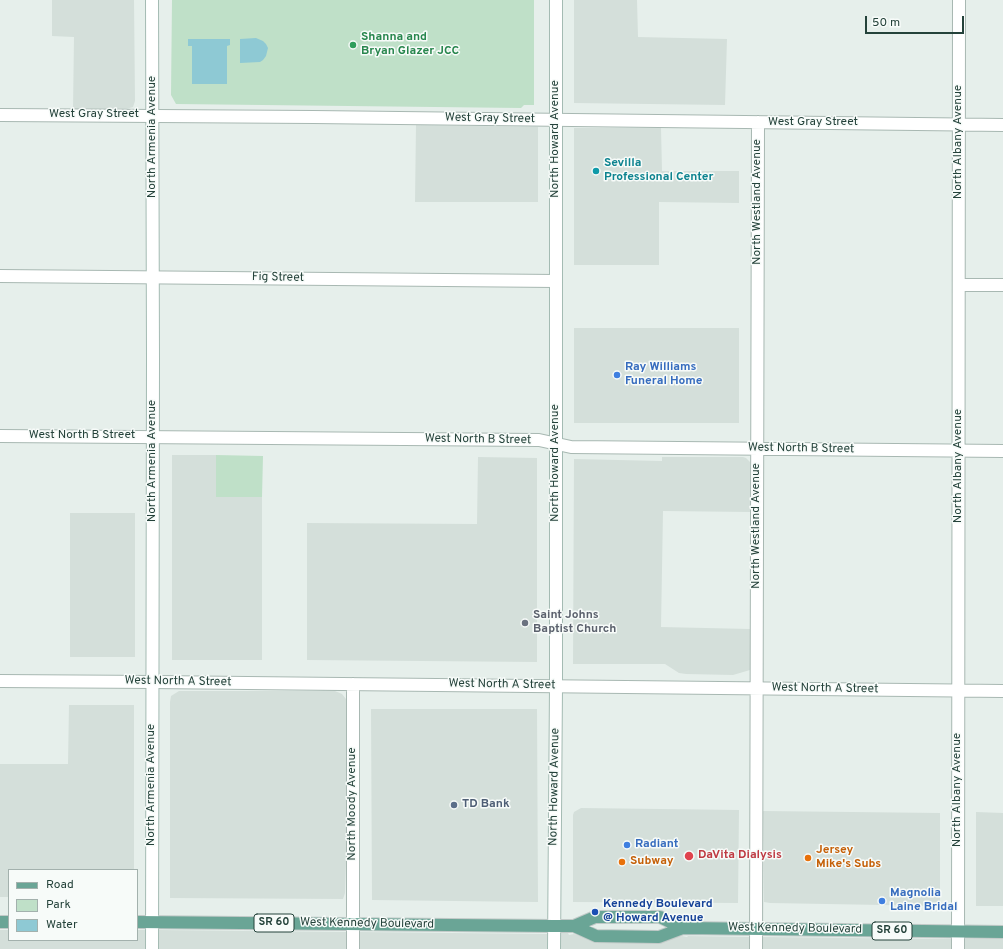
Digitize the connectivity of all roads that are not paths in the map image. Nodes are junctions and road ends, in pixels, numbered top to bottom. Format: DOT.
graph roads {
  1 [pos="152,0"];
  2 [pos="556,0"];
  3 [pos="959,0"];
  4 [pos="0,115"];
  5 [pos="153,116"];
  6 [pos="556,120"];
  7 [pos="758,122"];
  8 [pos="959,124"];
  9 [pos="1003,125"];
  10 [pos="0,276"];
  11 [pos="153,277"];
  12 [pos="556,281"];
  13 [pos="959,285"];
  14 [pos="1003,285"];
  15 [pos="0,436"];
  16 [pos="153,436"];
  17 [pos="556,444"];
  18 [pos="757,449"];
  19 [pos="959,451"];
  20 [pos="1003,451"];
  21 [pos="0,681"];
  22 [pos="153,682"];
  23 [pos="353,684"];
  24 [pos="556,686"];
  25 [pos="757,688"];
  26 [pos="958,690"];
  27 [pos="1003,691"];
  28 [pos="138,922"];
  29 [pos="152,922"];
  30 [pos="353,924"];
  31 [pos="554,926"];
  32 [pos="574,926"];
  33 [pos="683,928"];
  34 [pos="756,929"];
  35 [pos="958,931"];
  36 [pos="1003,932"];
  37 [pos="152,949"];
  38 [pos="353,949"];
  39 [pos="554,949"];
  40 [pos="756,949"];
  41 [pos="958,949"];
  1 -- 5 [label="street, North Armenia Avenue"];
  2 -- 6 [label="street, North Howard Avenue"];
  3 -- 8 [label="street, North Albany Avenue"];
  4 -- 5 [label="street, West Gray Street"];
  5 -- 6 [label="street, West Gray Street"];
  5 -- 11 [label="street, North Armenia Avenue"];
  6 -- 7 [label="street, West Gray Street"];
  6 -- 12 [label="street, North Howard Avenue"];
  7 -- 8 [label="street, West Gray Street"];
  7 -- 18 [label="street, North Westland Avenue"];
  8 -- 9 [label="street, West Gray Street"];
  8 -- 13 [label="street, North Albany Avenue"];
  10 -- 11 [label="street, Fig Street"];
  11 -- 12 [label="street, Fig Street"];
  11 -- 16 [label="street, North Armenia Avenue"];
  12 -- 17 [label="street, North Howard Avenue"];
  13 -- 14 [label="street"];
  13 -- 19 [label="street, North Albany Avenue"];
  15 -- 16 [label="street, West North B Street"];
  16 -- 17 [label="street, West North B Street"];
  16 -- 22 [label="street, North Armenia Avenue"];
  17 -- 18 [label="street, West North B Street"];
  17 -- 24 [label="street, North Howard Avenue"];
  18 -- 19 [label="street, West North B Street"];
  18 -- 25 [label="street, North Westland Avenue"];
  19 -- 20 [label="street, West North B Street"];
  19 -- 26 [label="street, North Albany Avenue"];
  21 -- 22 [label="street, West North A Street"];
  22 -- 23 [label="street, West North A Street"];
  22 -- 29 [label="street, North Armenia Avenue"];
  23 -- 24 [label="street, West North A Street"];
  23 -- 30 [label="street, North Moody Avenue"];
  24 -- 25 [label="street, West North A Street"];
  24 -- 31 [label="street, North Howard Avenue"];
  25 -- 26 [label="street, West North A Street"];
  25 -- 34 [label="street, North Westland Avenue"];
  26 -- 27 [label="street, West North A Street"];
  26 -- 35 [label="street, North Albany Avenue"];
  28 -- 29 [label="main road, West Kennedy Boulevard / SR 60"];
  29 -- 30 [label="main road, West Kennedy Boulevard / SR 60"];
  29 -- 37 [label="street, North Armenia Avenue"];
  30 -- 31 [label="main road, West Kennedy Boulevard / SR 60"];
  30 -- 38 [label="street, North Moody Avenue"];
  31 -- 32 [label="main road, West Kennedy Boulevard / SR 60"];
  31 -- 39 [label="street, North Howard Avenue"];
  32 -- 33 [label="main road, West Kennedy Boulevard / SR 60"];
  32 -- 33 [label="main road, West Kennedy Boulevard / SR 60"];
  33 -- 34 [label="main road, West Kennedy Boulevard / SR 60"];
  34 -- 35 [label="main road, West Kennedy Boulevard / SR 60"];
  34 -- 40 [label="street, North Westland Avenue"];
  35 -- 36 [label="main road, West Kennedy Boulevard / SR 60"];
  35 -- 41 [label="street, North Albany Avenue"];
}
